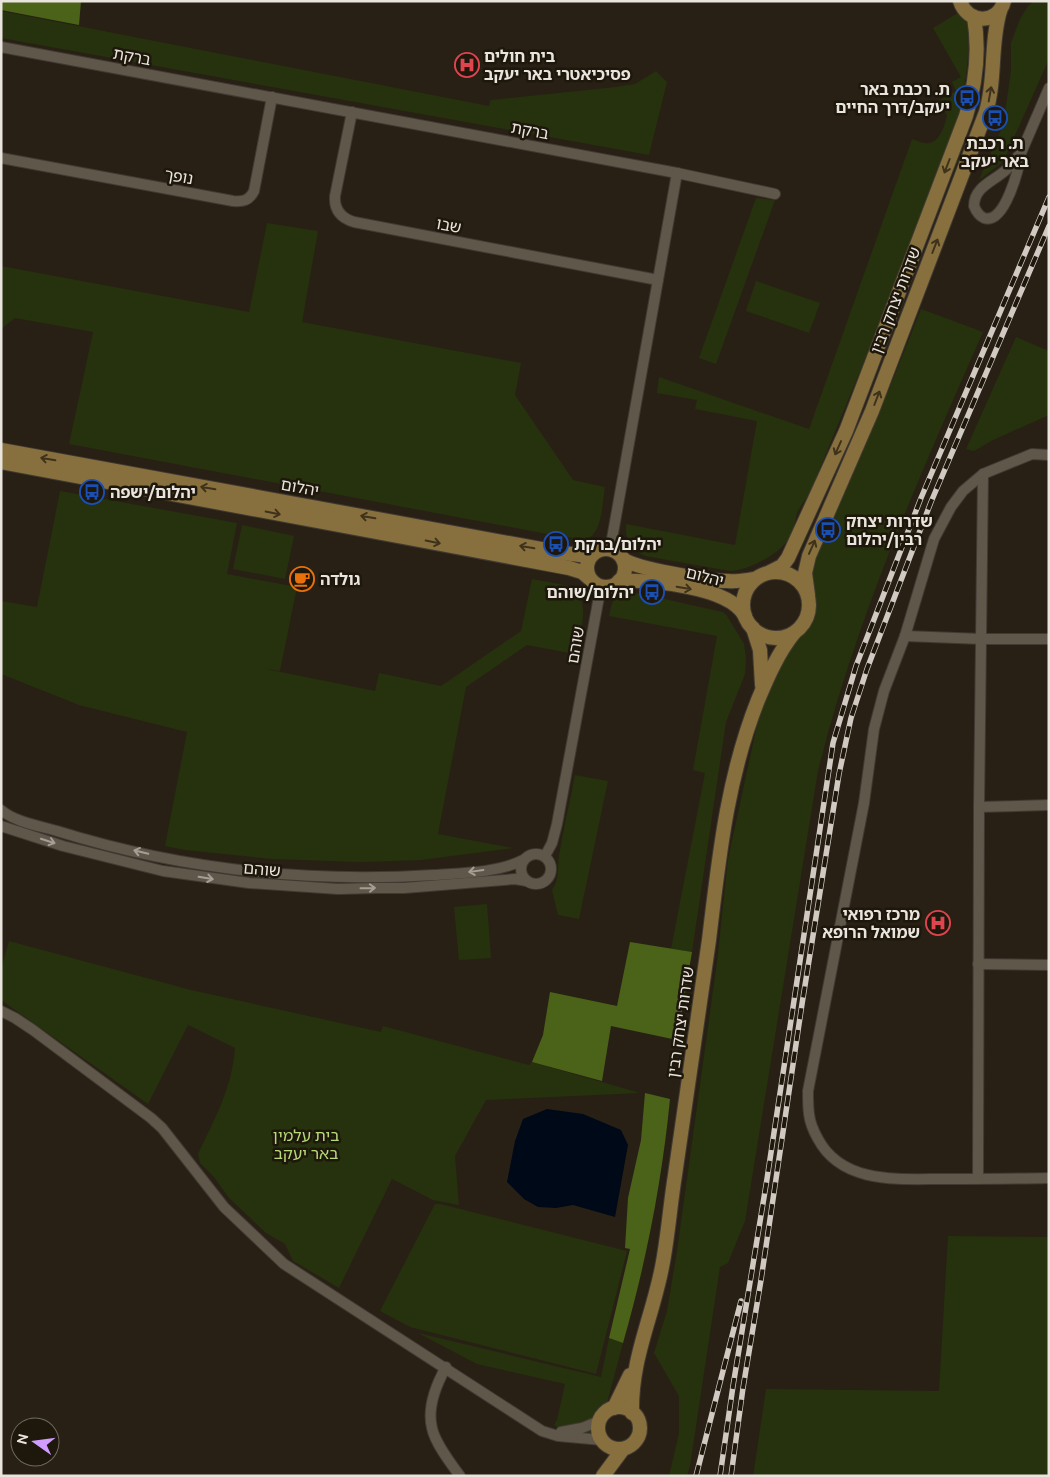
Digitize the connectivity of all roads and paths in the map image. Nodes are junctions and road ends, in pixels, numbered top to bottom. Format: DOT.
graph roads {
  1 [pos="960,1"];
  2 [pos="1004,5"];
  3 [pos="974,17"];
  4 [pos="1,47"];
  5 [pos="1049,88"];
  6 [pos="272,97"];
  7 [pos="352,112"];
  8 [pos="1021,153"];
  9 [pos="1,158"];
  10 [pos="678,173"];
  11 [pos="775,194"];
  12 [pos="658,280"];
  13 [pos="1,450"];
  14 [pos="1049,455"];
  15 [pos="1,462"];
  16 [pos="983,474"];
  17 [pos="610,550"];
  18 [pos="593,554"];
  19 [pos="623,559"];
  20 [pos="770,572"];
  21 [pos="589,578"];
  22 [pos="755,579"];
  23 [pos="619,582"];
  24 [pos="601,586"];
  25 [pos="808,595"];
  26 [pos="745,616"];
  27 [pos="753,628"];
  28 [pos="794,633"];
  29 [pos="905,636"];
  30 [pos="982,639"];
  31 [pos="1049,639"];
  32 [pos="762,690"];
  33 [pos="1049,805"];
  34 [pos="979,807"];
  35 [pos="1,811"];
  36 [pos="1,816"];
  37 [pos="1,826"];
  38 [pos="545,856"];
  39 [pos="523,860"];
  40 [pos="527,881"];
  41 [pos="978,964"];
  42 [pos="1049,965"];
  43 [pos="1,1011"];
  44 [pos="1049,1178"];
  45 [pos="978,1179"];
  46 [pos="636,1360"];
  47 [pos="446,1367"];
  48 [pos="614,1408"];
  49 [pos="632,1413"];
  50 [pos="599,1421"];
  51 [pos="542,1431"];
  52 [pos="603,1442"];
  53 [pos="623,1448"];
  54 [pos="460,1476"];
  55 [pos="598,1476"];
  56 [pos="603,1476"];
  1 -- 3 [label="main road"];
  2 -- 3 [label="main road"];
  25 -- 2 [label="main road, שדרות יצחק רבין, one-way"];
  3 -- 20 [label="main road, שדרות יצחק רבין, one-way"];
  4 -- 6 [label="street, ברקת"];
  5 -- 8 [label="street"];
  6 -- 7 [label="street, ברקת"];
  6 -- 9 [label="street, נופך"];
  7 -- 10 [label="street, ברקת"];
  7 -- 12 [label="street, שבו"];
  8 -- 8 [label="street"];
  10 -- 11 [label="street, ברקת"];
  10 -- 12 [label="street"];
  12 -- 17 [label="street"];
  18 -- 13 [label="main road, יהלום, one-way"];
  14 -- 16 [label="street"];
  15 -- 21 [label="main road, יהלום, one-way"];
  16 -- 29 [label="street"];
  16 -- 30 [label="street"];
  17 -- 18 [label="main road"];
  17 -- 19 [label="main road"];
  18 -- 21 [label="main road"];
  19 -- 22 [label="main road, יהלום"];
  19 -- 23 [label="main road"];
  20 -- 22 [label="main road"];
  20 -- 25 [label="main road"];
  21 -- 24 [label="main road"];
  22 -- 26 [label="main road"];
  23 -- 24 [label="main road"];
  23 -- 26 [label="main road, יהלום, one-way"];
  24 -- 38 [label="street, שוהם"];
  25 -- 28 [label="main road"];
  26 -- 27 [label="main road"];
  27 -- 28 [label="main road"];
  27 -- 32 [label="main road, שדרות יצחק רבין"];
  28 -- 32 [label="main road, שדרות יצחק רבין"];
  29 -- 30 [label="street"];
  29 -- 45 [label="street"];
  30 -- 31 [label="street"];
  30 -- 34 [label="street"];
  32 -- 46 [label="main road, שדרות יצחק רבין"];
  33 -- 34 [label="street"];
  34 -- 41 [label="street"];
  35 -- 36 [label="street"];
  39 -- 35 [label="street, שוהם, one-way"];
  37 -- 40 [label="street, שוהם, one-way"];
  38 -- 39 [label="street"];
  38 -- 40 [label="street"];
  39 -- 40 [label="street"];
  41 -- 42 [label="street"];
  41 -- 45 [label="street"];
  43 -- 47 [label="street"];
  44 -- 45 [label="street"];
  46 -- 48 [label="main road, שדרות יצחק רבין"];
  46 -- 49 [label="main road, שדרות יצחק רבין"];
  47 -- 51 [label="street"];
  47 -- 54 [label="street"];
  48 -- 49 [label="main road"];
  48 -- 50 [label="main road, שדרות יצחק רבין"];
  49 -- 53 [label="main road, שדרות יצחק רבין"];
  50 -- 51 [label="street"];
  50 -- 52 [label="main road"];
  51 -- 52 [label="street"];
  52 -- 53 [label="main road"];
  52 -- 55 [label="main road"];
  53 -- 56 [label="main road, שדרות יצחק רבין"];
}
